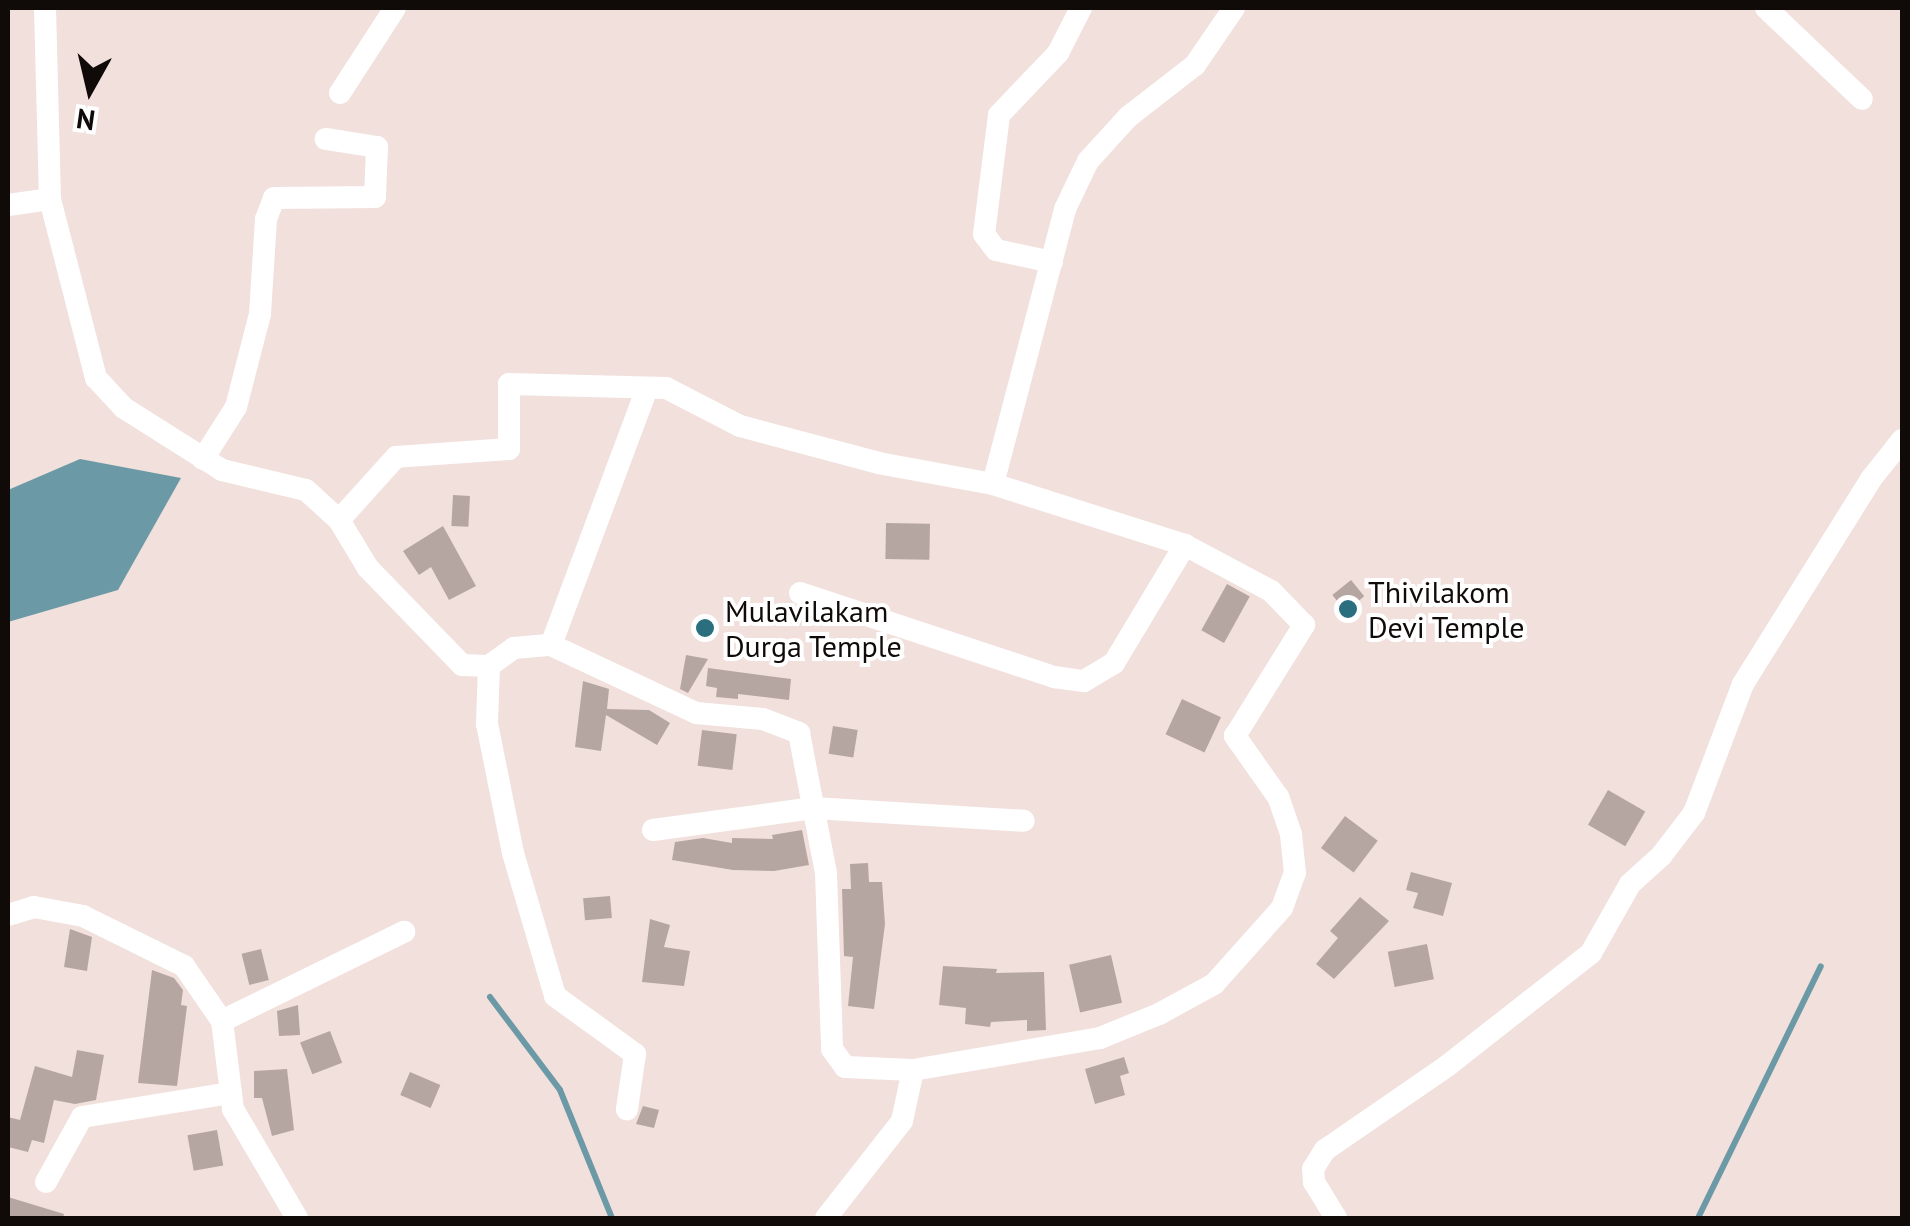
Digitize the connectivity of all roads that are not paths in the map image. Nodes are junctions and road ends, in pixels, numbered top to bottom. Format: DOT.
graph roads {
  1 [pos="44,8"];
  2 [pos="395,8"];
  3 [pos="1081,8"];
  4 [pos="1234,8"];
  5 [pos="1766,8"];
  6 [pos="340,94"];
  7 [pos="1862,98"];
  8 [pos="326,140"];
  9 [pos="50,199"];
  10 [pos="8,205"];
  11 [pos="1052,262"];
  12 [pos="647,388"];
  13 [pos="1902,440"];
  14 [pos="203,459"];
  15 [pos="993,484"];
  16 [pos="339,520"];
  17 [pos="1185,545"];
  18 [pos="800,594"];
  19 [pos="551,644"];
  20 [pos="489,666"];
  21 [pos="814,808"];
  22 [pos="1024,821"];
  23 [pos="652,830"];
  24 [pos="8,915"];
  25 [pos="404,932"];
  26 [pos="222,1022"];
  27 [pos="913,1070"];
  28 [pos="231,1093"];
  29 [pos="627,1108"];
  30 [pos="46,1182"];
  31 [pos="297,1218"];
  32 [pos="826,1218"];
  33 [pos="1336,1218"];
  1 -- 9 [label="street"];
  2 -- 6 [label="street"];
  3 -- 11 [label="street"];
  4 -- 11 [label="street"];
  5 -- 7 [label="street"];
  8 -- 14 [label="street"];
  9 -- 10 [label="street"];
  9 -- 14 [label="street"];
  11 -- 15 [label="street"];
  12 -- 15 [label="street"];
  12 -- 16 [label="street"];
  12 -- 19 [label="street"];
  13 -- 33 [label="street"];
  14 -- 16 [label="street"];
  15 -- 17 [label="street"];
  16 -- 20 [label="street"];
  17 -- 18 [label="street"];
  17 -- 27 [label="street"];
  19 -- 20 [label="street"];
  19 -- 21 [label="street"];
  20 -- 29 [label="street"];
  21 -- 22 [label="street"];
  21 -- 23 [label="street"];
  21 -- 27 [label="street"];
  24 -- 26 [label="street"];
  25 -- 26 [label="street"];
  26 -- 28 [label="street"];
  27 -- 32 [label="street"];
  28 -- 30 [label="street"];
  28 -- 31 [label="street"];
}
